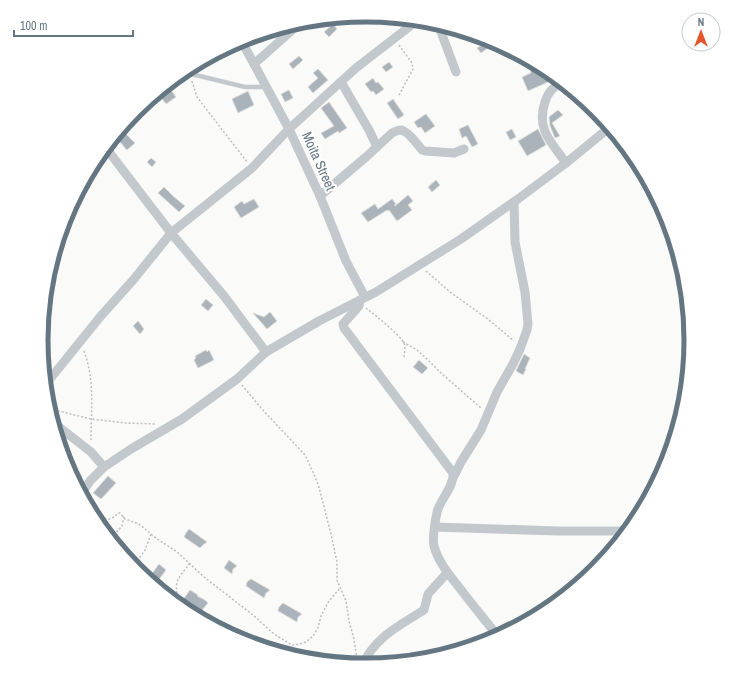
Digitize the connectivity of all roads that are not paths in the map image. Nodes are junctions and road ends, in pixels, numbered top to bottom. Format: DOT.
graph roads {
  1 [pos="411,25"];
  2 [pos="291,31"];
  3 [pos="441,31"];
  4 [pos="244,46"];
  5 [pos="254,64"];
  6 [pos="456,72"];
  7 [pos="192,75"];
  8 [pos="341,82"];
  9 [pos="556,85"];
  10 [pos="266,87"];
  11 [pos="289,129"];
  12 [pos="606,130"];
  13 [pos="377,147"];
  14 [pos="464,149"];
  15 [pos="109,152"];
  16 [pos="566,163"];
  17 [pos="320,196"];
  18 [pos="514,202"];
  19 [pos="171,233"];
  20 [pos="362,300"];
  21 [pos="266,352"];
  22 [pos="51,378"];
  23 [pos="61,428"];
  24 [pos="104,467"];
  25 [pos="454,476"];
  26 [pos="85,488"];
  27 [pos="435,527"];
  28 [pos="621,531"];
  29 [pos="448,573"];
  30 [pos="494,631"];
  31 [pos="364,658"];
  1 -- 8 [label="street"];
  2 -- 5 [label="street"];
  3 -- 6 [label="street"];
  4 -- 5 [label="street, Moita Street"];
  5 -- 10 [label="street, Moita Street"];
  7 -- 10 [label="lane"];
  8 -- 11 [label="street"];
  8 -- 13 [label="street"];
  9 -- 16 [label="street"];
  10 -- 11 [label="street, Moita Street"];
  11 -- 17 [label="street, Moita Street"];
  11 -- 19 [label="street"];
  12 -- 16 [label="street"];
  13 -- 14 [label="street"];
  13 -- 17 [label="street"];
  15 -- 19 [label="street"];
  16 -- 18 [label="street"];
  17 -- 20 [label="street, Moita Street"];
  18 -- 20 [label="street"];
  18 -- 25 [label="street"];
  19 -- 21 [label="street"];
  19 -- 22 [label="street"];
  20 -- 21 [label="street"];
  20 -- 25 [label="street"];
  21 -- 24 [label="street"];
  23 -- 24 [label="street"];
  24 -- 26 [label="street"];
  25 -- 27 [label="street"];
  27 -- 28 [label="street"];
  27 -- 29 [label="street"];
  29 -- 30 [label="street"];
  29 -- 31 [label="street"];
}
